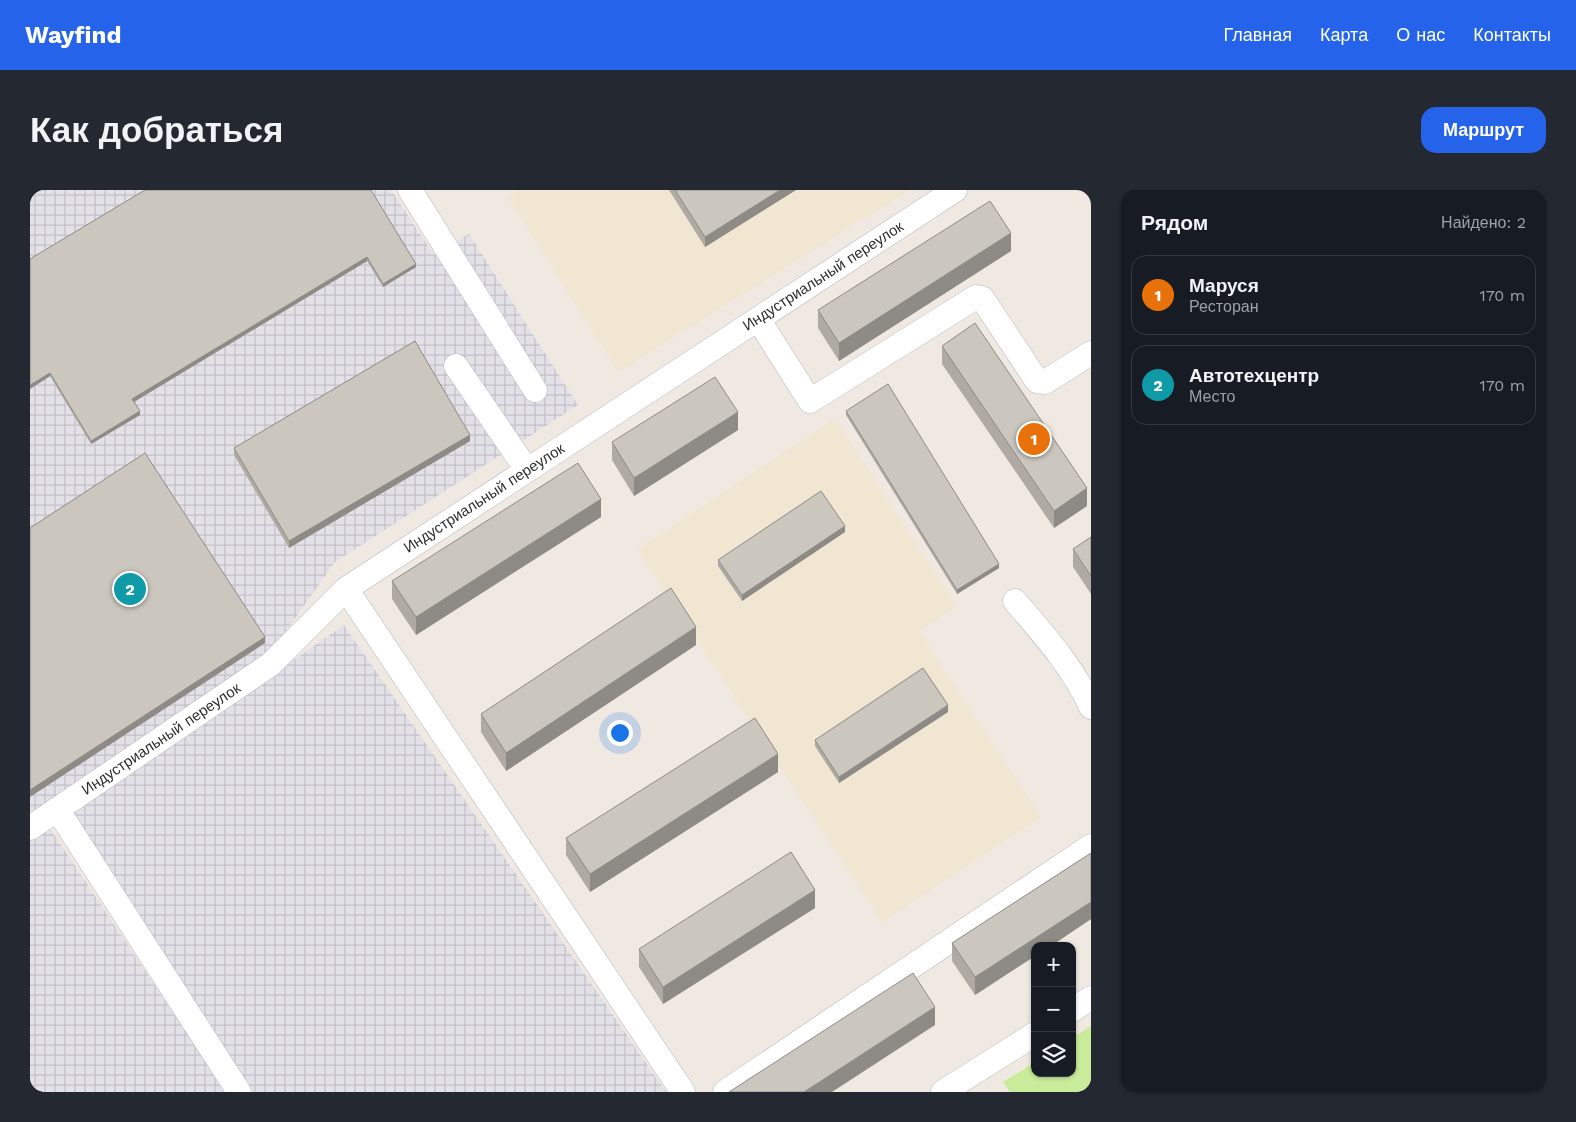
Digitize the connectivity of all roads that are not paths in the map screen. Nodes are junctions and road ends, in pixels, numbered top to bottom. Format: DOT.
graph roads {
  1 [pos="410,190"];
  2 [pos="955,190"];
  3 [pos="758,319"];
  4 [pos="1091,353"];
  5 [pos="456,366"];
  6 [pos="535,390"];
  7 [pos="527,470"];
  8 [pos="346,589"];
  9 [pos="1016,601"];
  10 [pos="1091,708"];
  11 [pos="57,809"];
  12 [pos="30,828"];
  13 [pos="1091,846"];
  14 [pos="1091,998"];
  15 [pos="1076,1007"];
  16 [pos="1031,1037"];
  17 [pos="239,1092"];
  18 [pos="683,1092"];
  19 [pos="725,1092"];
  20 [pos="943,1092"];
  1 -- 6 [label="street"];
  2 -- 3 [label="street, Индустриальный переулок"];
  3 -- 4 [label="street"];
  3 -- 7 [label="street, Индустриальный переулок"];
  5 -- 7 [label="street"];
  7 -- 8 [label="street, Индустриальный переулок"];
  8 -- 11 [label="street, Индустриальный переулок"];
  8 -- 18 [label="street"];
  9 -- 10 [label="street"];
  11 -- 12 [label="street, Индустриальный переулок"];
  11 -- 17 [label="street"];
  13 -- 19 [label="street"];
  14 -- 15 [label="street"];
  16 -- 20 [label="street"];
}
